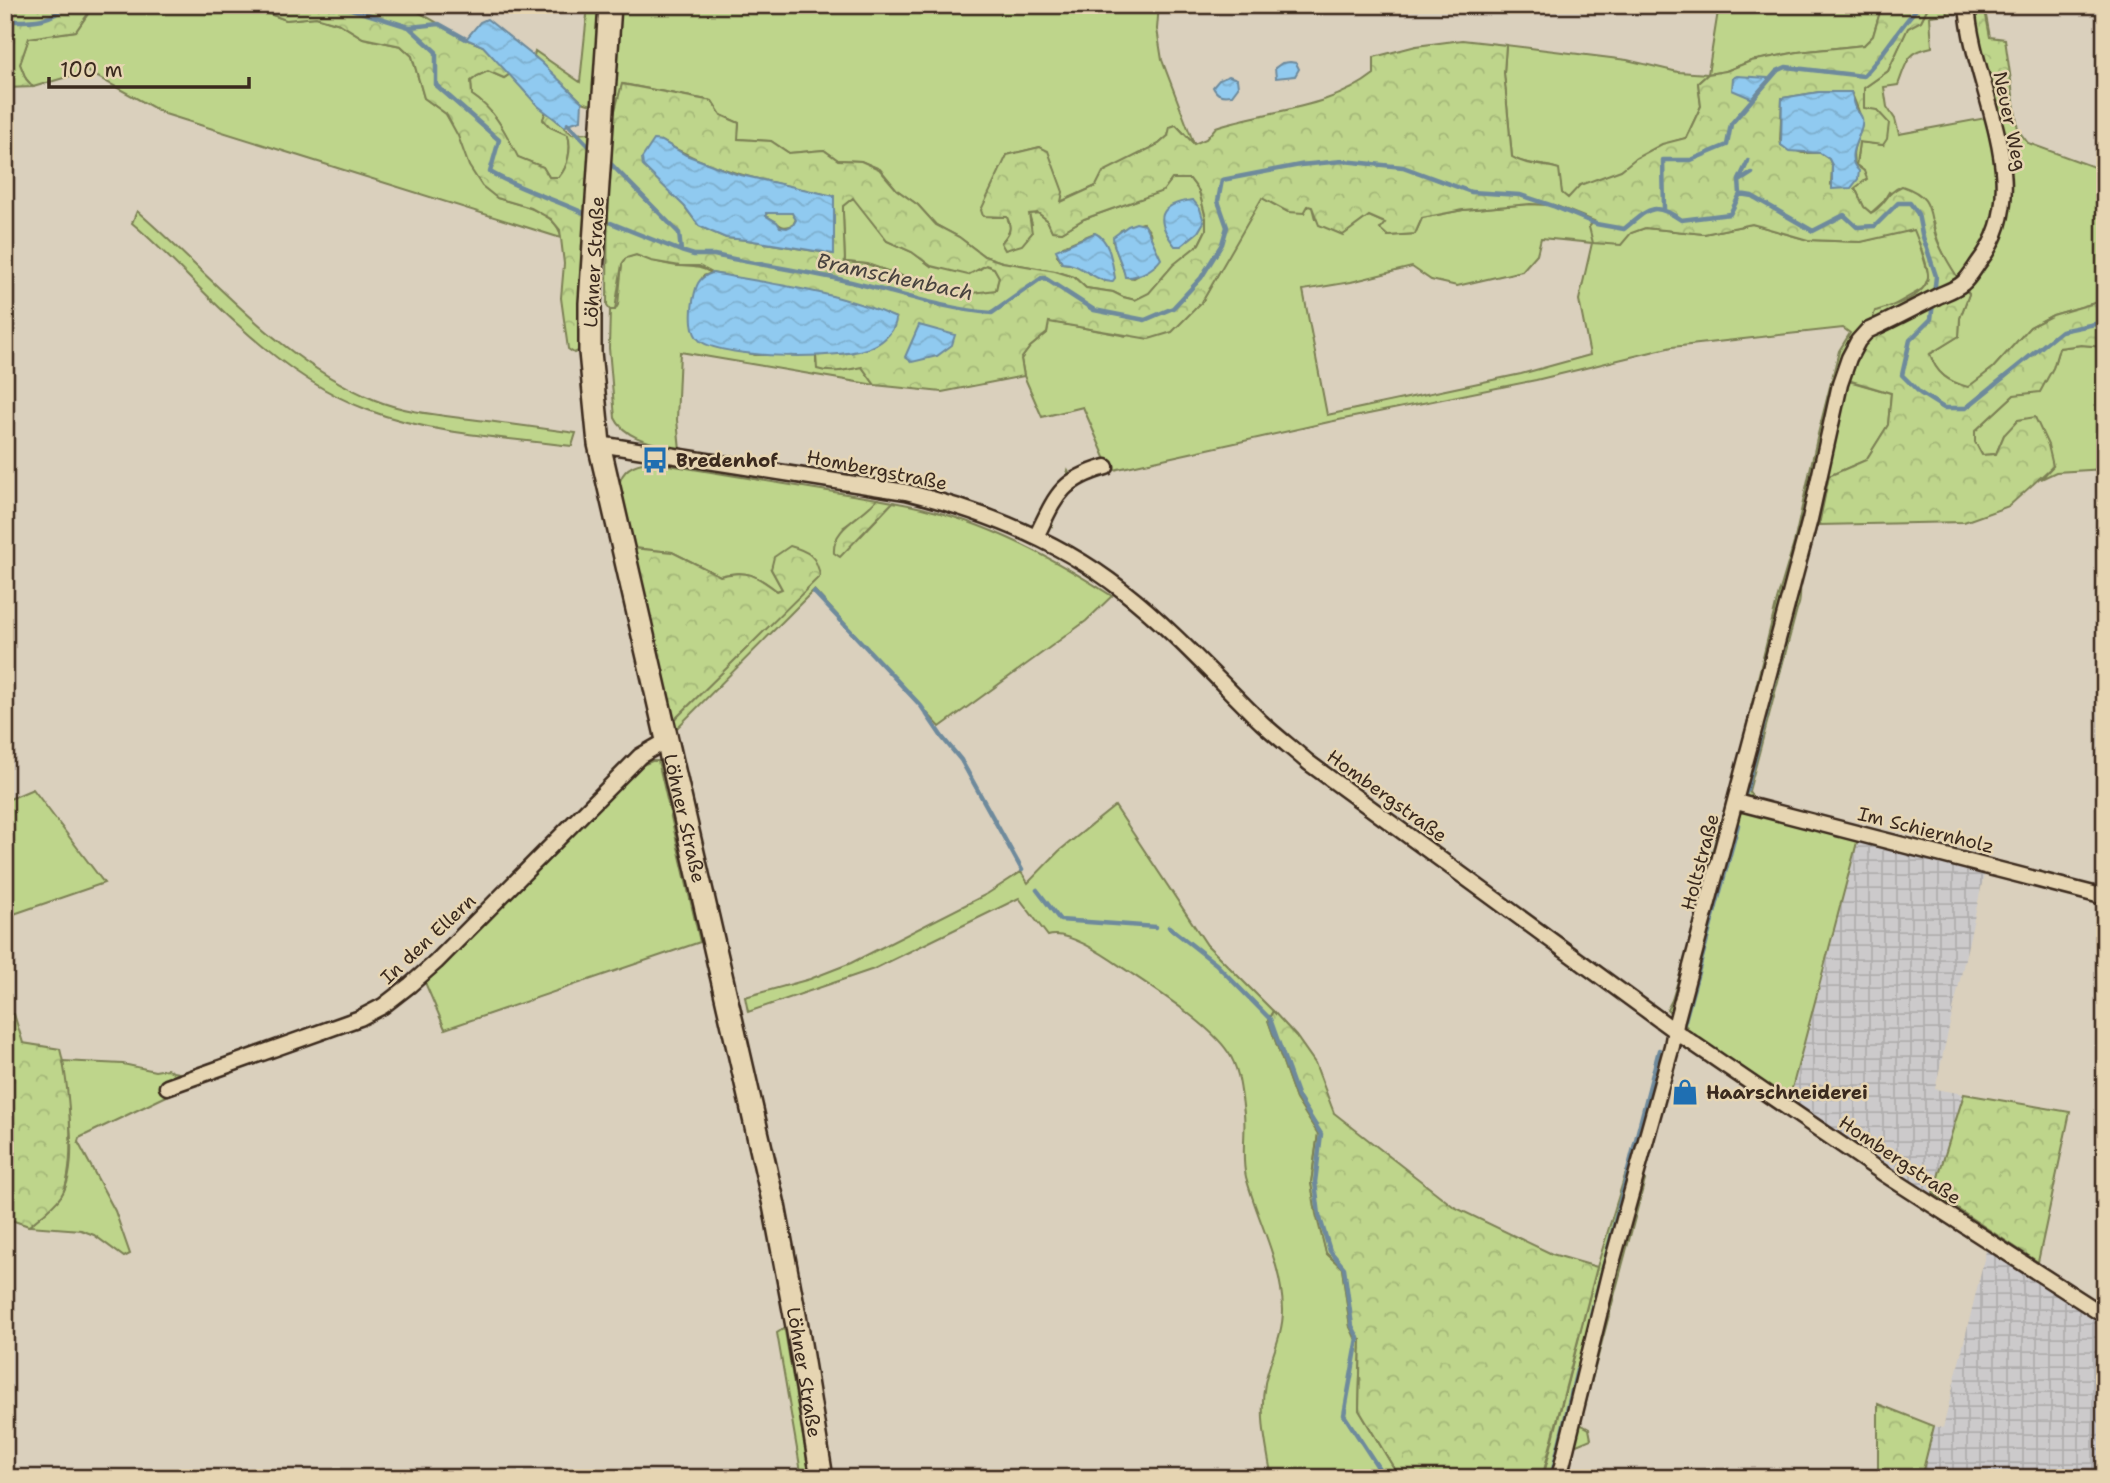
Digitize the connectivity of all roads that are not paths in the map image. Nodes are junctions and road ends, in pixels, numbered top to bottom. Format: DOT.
graph roads {
  1 [pos="610,5"];
  2 [pos="1967,5"];
  3 [pos="1932,299"];
  4 [pos="599,444"];
  5 [pos="1106,467"];
  6 [pos="1036,537"];
  7 [pos="666,741"];
  8 [pos="1736,802"];
  9 [pos="2105,897"];
  10 [pos="1675,1031"];
  11 [pos="167,1087"];
  12 [pos="2105,1316"];
  13 [pos="822,1478"];
  14 [pos="1559,1478"];
  1 -- 4 [label="main road, Löhner Straße"];
  2 -- 3 [label="street, Neuer Weg"];
  3 -- 8 [label="street, Holtstraße"];
  4 -- 6 [label="street, Hombergstraße"];
  4 -- 7 [label="main road, Löhner Straße"];
  5 -- 6 [label="street"];
  6 -- 10 [label="street, Hombergstraße"];
  7 -- 11 [label="street, In den Ellern"];
  7 -- 13 [label="main road, Löhner Straße"];
  8 -- 9 [label="street, Im Schiernholz"];
  8 -- 10 [label="street, Holtstraße"];
  10 -- 12 [label="street, Hombergstraße"];
  10 -- 14 [label="street, Holtstraße"];
}
